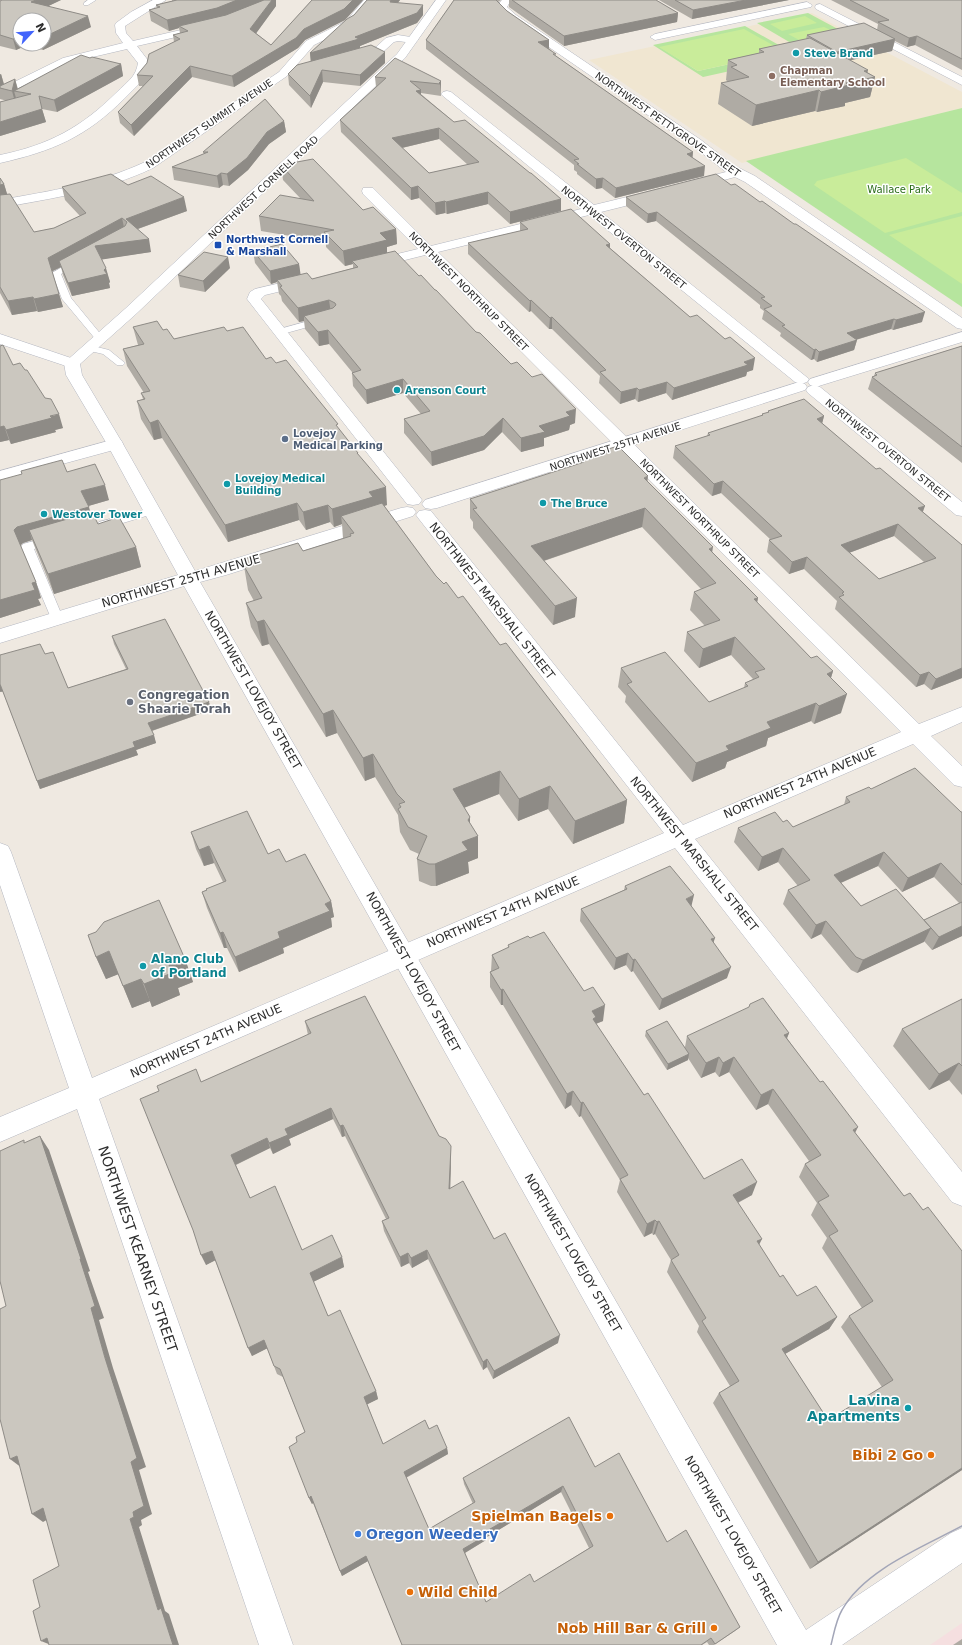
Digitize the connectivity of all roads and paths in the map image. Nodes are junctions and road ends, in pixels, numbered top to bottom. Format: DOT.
graph roads {
  1 [pos="93,0"];
  2 [pos="161,0"];
  3 [pos="369,0"];
  4 [pos="442,0"];
  5 [pos="832,0"];
  6 [pos="507,1"];
  7 [pos="807,2"];
  8 [pos="86,4"];
  9 [pos="820,4"];
  10 [pos="684,21"];
  11 [pos="217,24"];
  12 [pos="696,28"];
  13 [pos="655,36"];
  14 [pos="413,40"];
  15 [pos="130,45"];
  16 [pos="341,61"];
  17 [pos="301,72"];
  18 [pos="283,74"];
  19 [pos="962,82"];
  20 [pos="0,94"];
  21 [pos="448,94"];
  22 [pos="0,158"];
  23 [pos="736,174"];
  24 [pos="682,187"];
  25 [pos="368,191"];
  26 [pos="667,191"];
  27 [pos="0,204"];
  28 [pos="590,210"];
  29 [pos="428,250"];
  30 [pos="83,258"];
  31 [pos="358,268"];
  32 [pos="320,277"];
  33 [pos="331,318"];
  34 [pos="962,325"];
  35 [pos="279,332"];
  36 [pos="962,337"];
  37 [pos="0,339"];
  38 [pos="100,339"];
  39 [pos="89,348"];
  40 [pos="120,363"];
  41 [pos="72,364"];
  42 [pos="807,384"];
  43 [pos="116,444"];
  44 [pos="624,444"];
  45 [pos="0,476"];
  46 [pos="419,508"];
  47 [pos="152,511"];
  48 [pos="962,511"];
  49 [pos="94,528"];
  50 [pos="64,536"];
  51 [pos="190,579"];
  52 [pos="58,618"];
  53 [pos="0,636"];
  54 [pos="962,714"];
  55 [pos="916,733"];
  56 [pos="962,779"];
  57 [pos="679,836"];
  58 [pos="0,852"];
  59 [pos="404,955"];
  60 [pos="84,1094"];
  61 [pos="0,1130"];
  62 [pos="962,1193"];
  63 [pos="962,1544"];
  64 [pos="276,1645"];
  65 [pos="796,1645"];
  66 [pos="813,1645"];
  1 -- 8 [label="lane"];
  2 -- 15 [label="street"];
  3 -- 18 [label="street, NORTHWEST SUMMIT AVENUE"];
  4 -- 14 [label="street, NORTHWEST CORNELL ROAD"];
  5 -- 9 [label="street"];
  6 -- 23 [label="street, NORTHWEST PETTYGROVE STREET"];
  7 -- 9 [label="street"];
  7 -- 12 [label="street"];
  9 -- 19 [label="street"];
  10 -- 12 [label="street"];
  11 -- 15 [label="street"];
  12 -- 13 [label="street"];
  14 -- 16 [label="street"];
  14 -- 38 [label="street, NORTHWEST CORNELL ROAD"];
  15 -- 20 [label="street"];
  15 -- 22 [label="street"];
  17 -- 18 [label="street"];
  18 -- 27 [label="street, NORTHWEST SUMMIT AVENUE"];
  21 -- 28 [label="street, NORTHWEST OVERTON STREET"];
  23 -- 24 [label="street"];
  23 -- 34 [label="street, NORTHWEST PETTYGROVE STREET"];
  25 -- 29 [label="street, NORTHWEST NORTHRUP STREET"];
  26 -- 28 [label="street"];
  28 -- 29 [label="street"];
  28 -- 42 [label="street, NORTHWEST OVERTON STREET"];
  29 -- 31 [label="street"];
  29 -- 44 [label="street, NORTHWEST NORTHRUP STREET"];
  30 -- 38 [label="lane"];
  32 -- 35 [label="street, NORTHWEST MARSHALL STREET"];
  33 -- 35 [label="lane"];
  35 -- 46 [label="street, NORTHWEST MARSHALL STREET"];
  36 -- 42 [label="street, NORTHWEST 25TH AVENUE"];
  37 -- 41 [label="street"];
  38 -- 39 [label="street, NORTHWEST CORNELL ROAD"];
  39 -- 40 [label="lane"];
  39 -- 41 [label="street, NORTHWEST CORNELL ROAD"];
  41 -- 43 [label="street, NORTHWEST LOVEJOY STREET"];
  42 -- 44 [label="street, NORTHWEST 25TH AVENUE"];
  42 -- 48 [label="street, NORTHWEST OVERTON STREET"];
  43 -- 45 [label="street"];
  43 -- 47 [label="street, NORTHWEST LOVEJOY STREET"];
  44 -- 46 [label="street, NORTHWEST 25TH AVENUE"];
  44 -- 55 [label="street, NORTHWEST NORTHRUP STREET"];
  46 -- 51 [label="street, NORTHWEST 25TH AVENUE"];
  46 -- 57 [label="street, NORTHWEST MARSHALL STREET"];
  47 -- 49 [label="lane"];
  47 -- 51 [label="street, NORTHWEST LOVEJOY STREET"];
  50 -- 52 [label="lane"];
  51 -- 52 [label="street, NORTHWEST 25TH AVENUE"];
  51 -- 59 [label="street, NORTHWEST LOVEJOY STREET"];
  52 -- 53 [label="street, NORTHWEST 25TH AVENUE"];
  54 -- 55 [label="street, NORTHWEST 24TH AVENUE"];
  55 -- 56 [label="street, NORTHWEST NORTHRUP STREET"];
  55 -- 57 [label="street, NORTHWEST 24TH AVENUE"];
  57 -- 59 [label="street, NORTHWEST 24TH AVENUE"];
  57 -- 62 [label="street, NORTHWEST MARSHALL STREET"];
  58 -- 60 [label="street, NORTHWEST KEARNEY STREET"];
  59 -- 60 [label="street, NORTHWEST 24TH AVENUE"];
  59 -- 65 [label="street, NORTHWEST LOVEJOY STREET"];
  60 -- 61 [label="street, NORTHWEST 24TH AVENUE"];
  60 -- 64 [label="street, NORTHWEST KEARNEY STREET"];
  63 -- 66 [label="street"];
}
